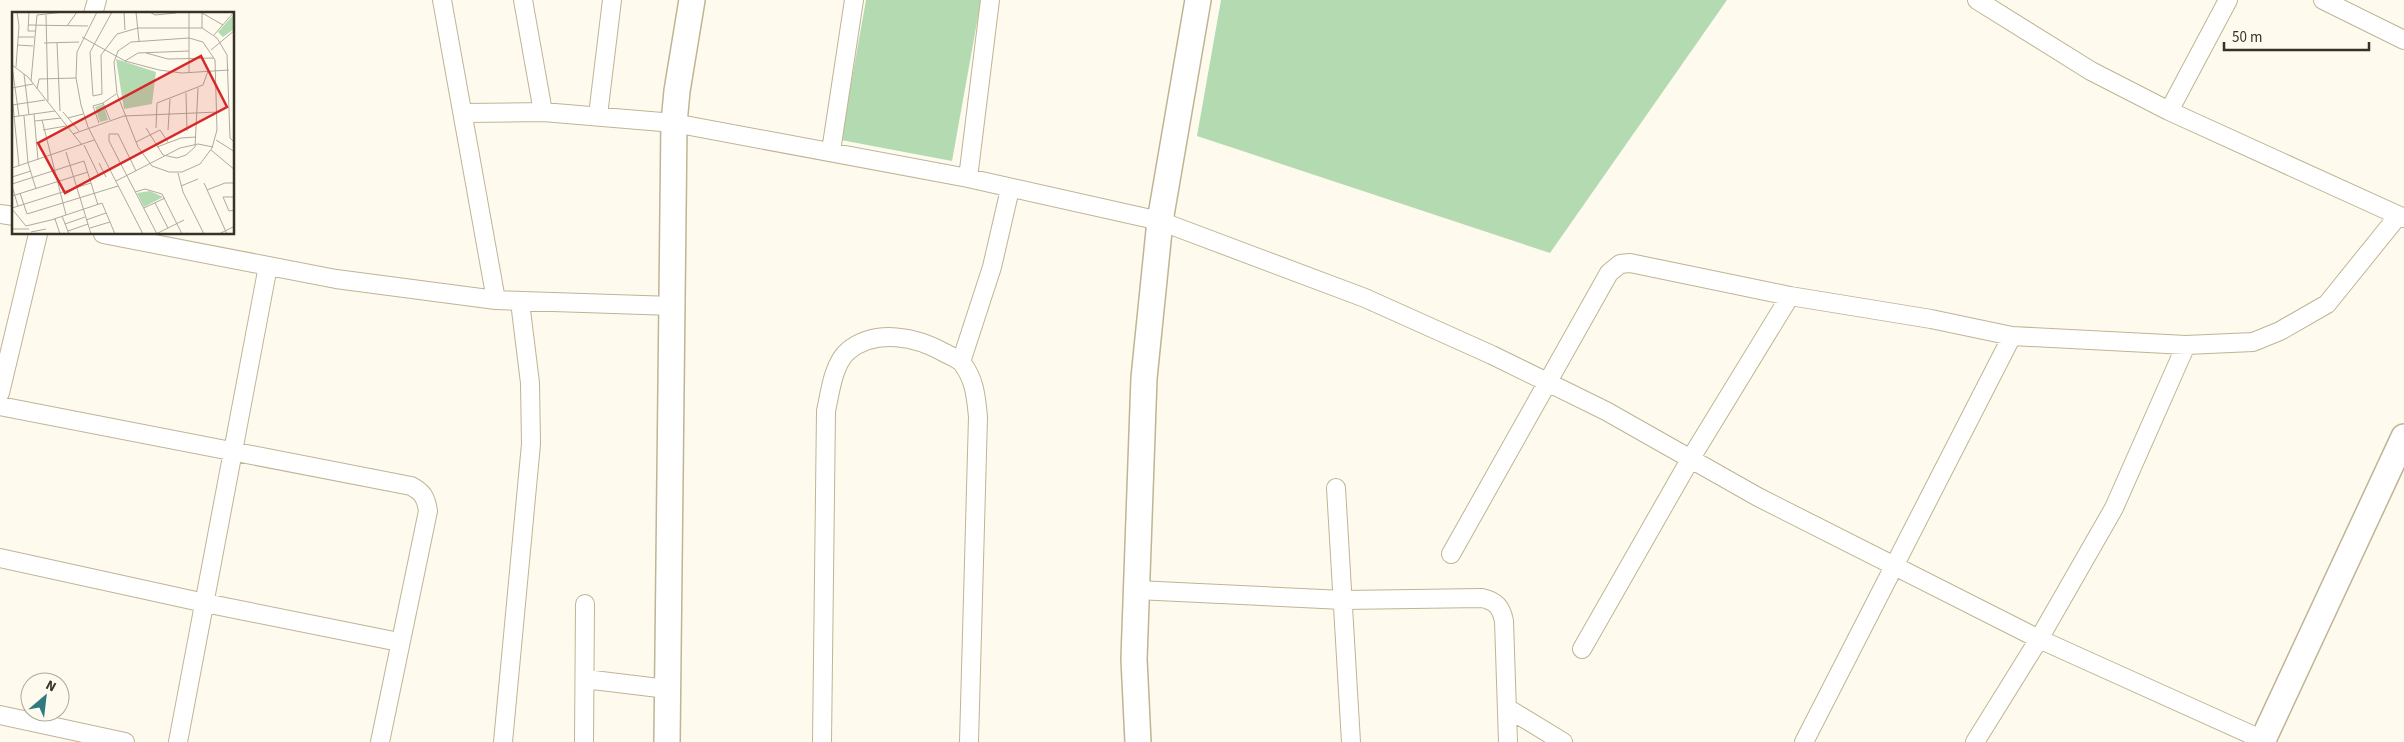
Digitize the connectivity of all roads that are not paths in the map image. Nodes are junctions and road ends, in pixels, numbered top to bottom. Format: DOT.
graph roads {
  1 [pos="442,0"];
  2 [pos="523,0"];
  3 [pos="612,0"];
  4 [pos="692,0"];
  5 [pos="854,0"];
  6 [pos="990,0"];
  7 [pos="1198,0"];
  8 [pos="1977,0"];
  9 [pos="2228,0"];
  10 [pos="2323,0"];
  11 [pos="2404,40"];
  12 [pos="2169,111"];
  13 [pos="543,112"];
  14 [pos="464,113"];
  15 [pos="598,115"];
  16 [pos="674,123"];
  17 [pos="830,151"];
  18 [pos="968,178"];
  19 [pos="1010,188"];
  20 [pos="2401,217"];
  21 [pos="1160,221"];
  22 [pos="38,235"];
  23 [pos="108,235"];
  24 [pos="268,266"];
  25 [pos="1790,296"];
  26 [pos="496,300"];
  27 [pos="520,302"];
  28 [pos="673,306"];
  29 [pos="2012,336"];
  30 [pos="2186,344"];
  31 [pos="961,362"];
  32 [pos="1548,383"];
  33 [pos="0,393"];
  34 [pos="0,406"];
  35 [pos="2404,437"];
  36 [pos="232,451"];
  37 [pos="1690,458"];
  38 [pos="1336,488"];
  39 [pos="1450,554"];
  40 [pos="0,558"];
  41 [pos="1894,565"];
  42 [pos="1137,590"];
  43 [pos="1344,600"];
  44 [pos="204,603"];
  45 [pos="585,604"];
  46 [pos="2039,639"];
  47 [pos="399,642"];
  48 [pos="1582,649"];
  49 [pos="585,679"];
  50 [pos="667,689"];
  51 [pos="1507,708"];
  52 [pos="0,715"];
  53 [pos="2262,741"];
  54 [pos="126,742"];
  55 [pos="178,742"];
  56 [pos="380,742"];
  57 [pos="503,742"];
  58 [pos="584,742"];
  59 [pos="667,742"];
  60 [pos="822,742"];
  61 [pos="969,742"];
  62 [pos="1138,742"];
  63 [pos="1351,742"];
  64 [pos="1508,742"];
  65 [pos="1563,742"];
  66 [pos="1804,742"];
  67 [pos="1975,742"];
  1 -- 14 [label="street"];
  2 -- 13 [label="street"];
  3 -- 15 [label="street"];
  4 -- 16 [label="street"];
  5 -- 17 [label="street"];
  6 -- 18 [label="street"];
  7 -- 21 [label="street"];
  8 -- 12 [label="street"];
  9 -- 12 [label="street"];
  10 -- 11 [label="street"];
  12 -- 20 [label="street"];
  13 -- 14 [label="street"];
  13 -- 15 [label="street"];
  14 -- 26 [label="street"];
  15 -- 16 [label="street"];
  16 -- 17 [label="street"];
  16 -- 28 [label="street"];
  17 -- 18 [label="street"];
  18 -- 19 [label="street"];
  19 -- 21 [label="street"];
  19 -- 31 [label="street"];
  20 -- 30 [label="street"];
  21 -- 32 [label="street"];
  21 -- 42 [label="street"];
  22 -- 33 [label="street"];
  23 -- 24 [label="street"];
  24 -- 26 [label="street"];
  24 -- 36 [label="street"];
  25 -- 29 [label="street"];
  25 -- 32 [label="street"];
  25 -- 37 [label="street"];
  26 -- 27 [label="street"];
  27 -- 28 [label="street"];
  27 -- 57 [label="street"];
  28 -- 50 [label="street"];
  29 -- 30 [label="street"];
  29 -- 41 [label="street"];
  30 -- 46 [label="street"];
  31 -- 60 [label="street"];
  31 -- 61 [label="street"];
  32 -- 37 [label="street"];
  32 -- 39 [label="street"];
  34 -- 36 [label="street"];
  35 -- 53 [label="street"];
  36 -- 44 [label="street"];
  36 -- 47 [label="street"];
  37 -- 41 [label="street"];
  37 -- 48 [label="street"];
  38 -- 43 [label="street"];
  40 -- 44 [label="street"];
  41 -- 46 [label="street"];
  41 -- 66 [label="street"];
  42 -- 43 [label="street"];
  42 -- 62 [label="street"];
  43 -- 51 [label="street"];
  43 -- 63 [label="street"];
  44 -- 47 [label="street"];
  44 -- 55 [label="street"];
  45 -- 49 [label="street"];
  46 -- 53 [label="street"];
  46 -- 67 [label="street"];
  47 -- 56 [label="street"];
  49 -- 50 [label="street"];
  49 -- 58 [label="street"];
  50 -- 59 [label="street"];
  51 -- 64 [label="street"];
  51 -- 65 [label="street"];
  52 -- 54 [label="street"];
}
